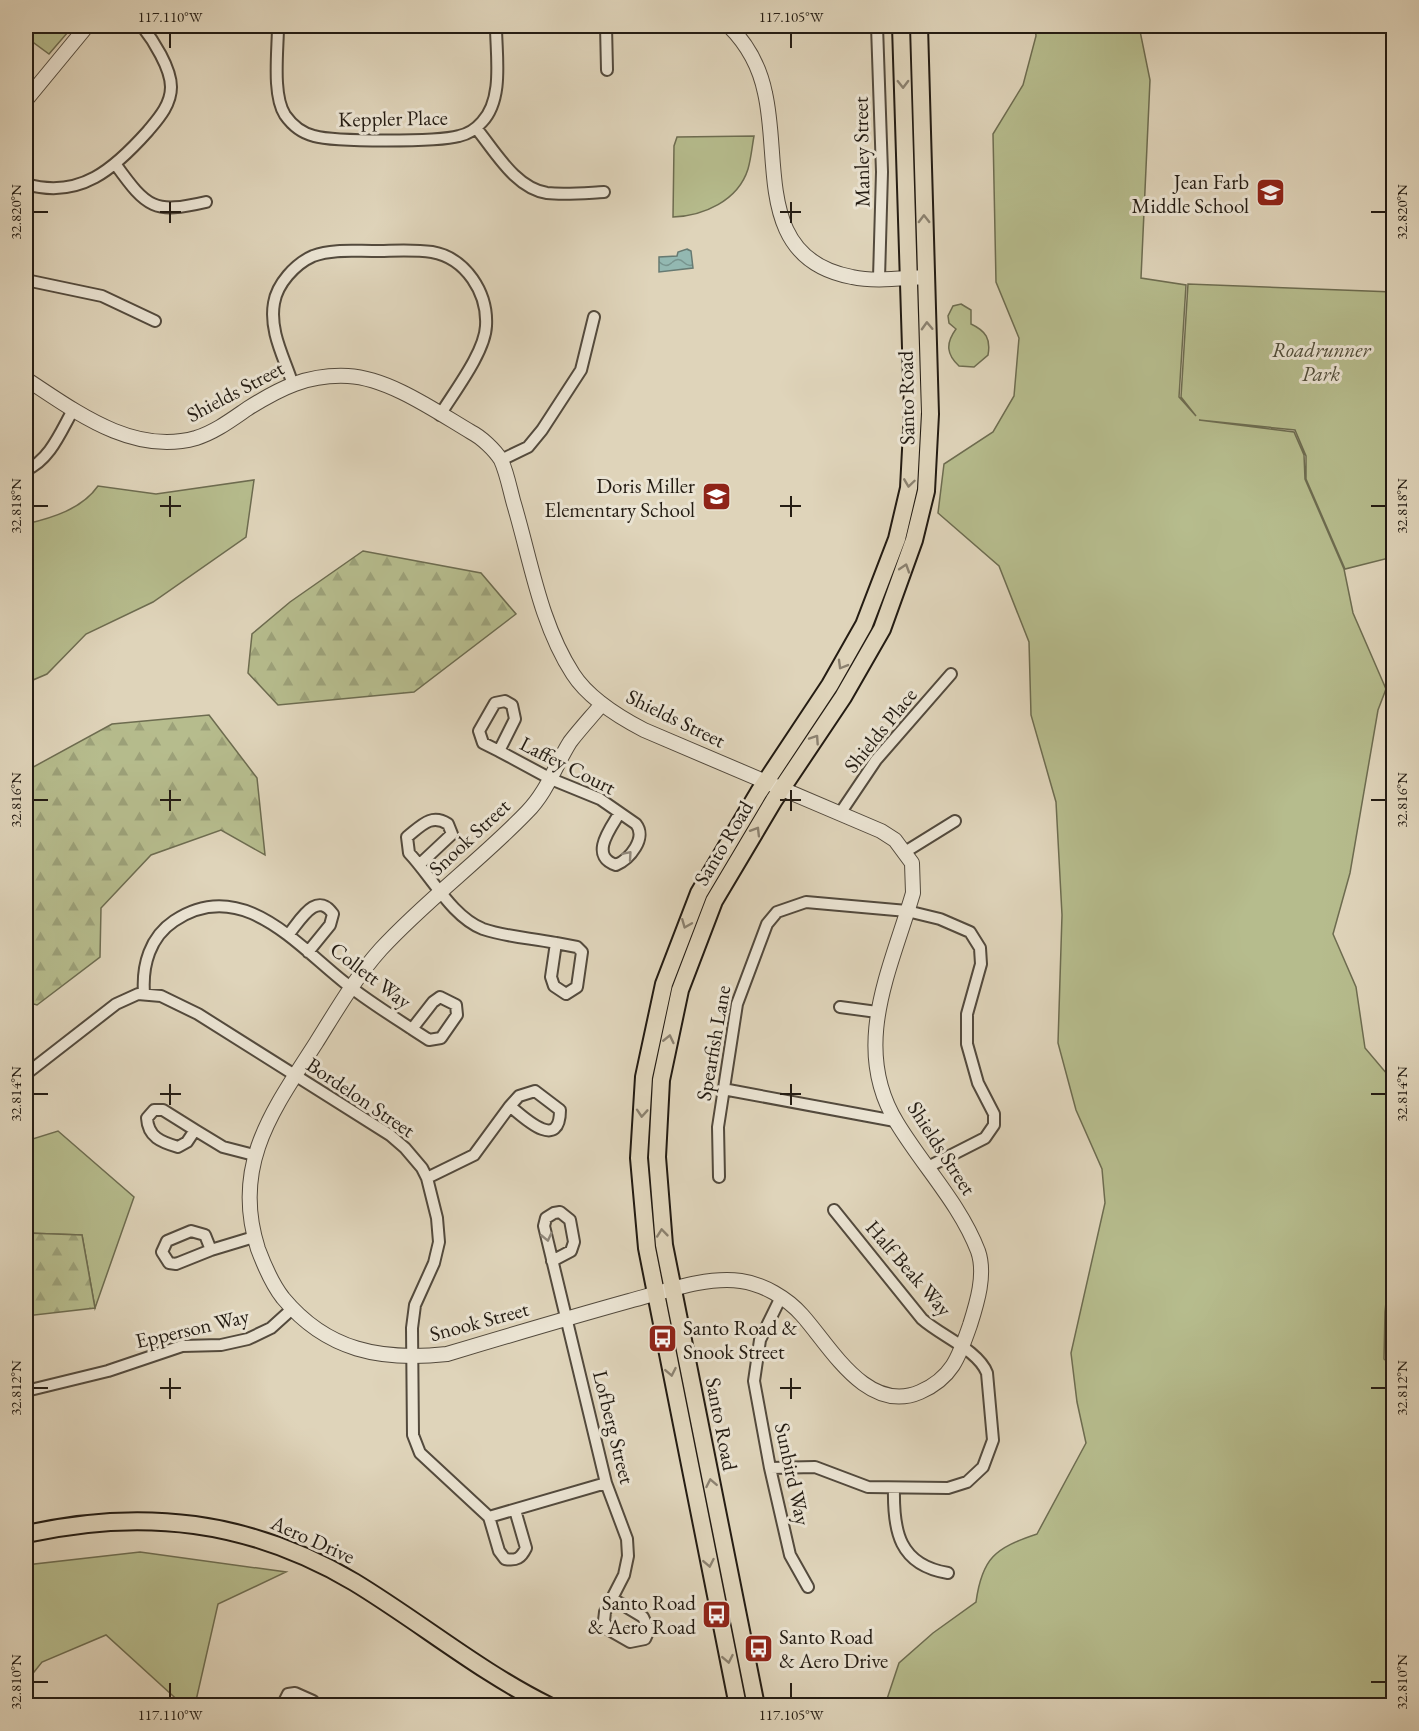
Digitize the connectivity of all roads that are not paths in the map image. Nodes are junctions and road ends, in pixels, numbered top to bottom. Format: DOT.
graph roads {
  1 [pos="87,26"];
  2 [pos="141,26"];
  3 [pos="278,26"];
  4 [pos="495,26"];
  5 [pos="606,26"];
  6 [pos="729,26"];
  7 [pos="877,26"];
  8 [pos="902,26"];
  9 [pos="919,26"];
  10 [pos="607,70"];
  11 [pos="26,100"];
  12 [pos="476,128"];
  13 [pos="116,165"];
  14 [pos="26,184"];
  15 [pos="604,192"];
  16 [pos="206,202"];
  17 [pos="879,278"];
  18 [pos="908,278"];
  19 [pos="925,278"];
  20 [pos="26,280"];
  21 [pos="594,317"];
  22 [pos="155,321"];
  23 [pos="26,379"];
  24 [pos="292,382"];
  25 [pos="73,410"];
  26 [pos="440,415"];
  27 [pos="501,460"];
  28 [pos="26,470"];
  29 [pos="951,674"];
  30 [pos="602,704"];
  31 [pos="499,751"];
  32 [pos="551,778"];
  33 [pos="766,782"];
  34 [pos="782,788"];
  35 [pos="841,813"];
  36 [pos="619,814"];
  37 [pos="955,821"];
  38 [pos="905,852"];
  39 [pos="420,864"];
  40 [pos="441,891"];
  41 [pos="907,911"];
  42 [pos="288,935"];
  43 [pos="556,943"];
  44 [pos="308,952"];
  45 [pos="351,988"];
  46 [pos="144,993"];
  47 [pos="840,1007"];
  48 [pos="877,1012"];
  49 [pos="412,1029"];
  50 [pos="26,1074"];
  51 [pos="295,1075"];
  52 [pos="723,1089"];
  53 [pos="510,1107"];
  54 [pos="896,1121"];
  55 [pos="195,1130"];
  56 [pos="254,1155"];
  57 [pos="928,1167"];
  58 [pos="427,1178"];
  59 [pos="719,1178"];
  60 [pos="834,1210"];
  61 [pos="254,1237"];
  62 [pos="211,1250"];
  63 [pos="552,1261"];
  64 [pos="672,1290"];
  65 [pos="655,1294"];
  66 [pos="781,1298"];
  67 [pos="292,1309"];
  68 [pos="568,1318"];
  69 [pos="963,1348"];
  70 [pos="412,1358"];
  71 [pos="26,1391"];
  72 [pos="770,1468"];
  73 [pos="606,1483"];
  74 [pos="894,1488"];
  75 [pos="515,1510"];
  76 [pos="489,1517"];
  77 [pos="26,1534"];
  78 [pos="948,1573"];
  79 [pos="808,1587"];
  80 [pos="613,1599"];
  81 [pos="315,1704"];
  82 [pos="282,1706"];
  83 [pos="549,1706"];
  84 [pos="738,1706"];
  85 [pos="756,1706"];
  1 -- 11 [label="street"];
  2 -- 13 [label="street"];
  3 -- 12 [label="street, Keppler Place"];
  4 -- 12 [label="street"];
  5 -- 10 [label="street"];
  6 -- 17 [label="street"];
  7 -- 17 [label="street, Manley Street"];
  8 -- 18 [label="main road, Santo Road, one-way"];
  19 -- 9 [label="main road, Santo Road, one-way"];
  12 -- 15 [label="street, Keppler Place"];
  13 -- 14 [label="street"];
  13 -- 16 [label="street"];
  17 -- 18 [label="street"];
  18 -- 19 [label="street"];
  18 -- 33 [label="main road, Santo Road, one-way"];
  34 -- 19 [label="main road, Santo Road, one-way"];
  20 -- 22 [label="street"];
  21 -- 27 [label="street"];
  23 -- 25 [label="street, Shields Street"];
  24 -- 25 [label="street, Shields Street"];
  24 -- 26 [label="street, Shields Street"];
  24 -- 26 [label="street"];
  25 -- 28 [label="street"];
  26 -- 27 [label="street, Shields Street"];
  27 -- 30 [label="street, Shields Street"];
  29 -- 35 [label="street, Shields Place"];
  30 -- 32 [label="street, Snook Street"];
  30 -- 33 [label="street, Shields Street"];
  31 -- 31 [label="street, Laffey Court"];
  31 -- 32 [label="street, Laffey Court"];
  32 -- 36 [label="street, Laffey Court"];
  32 -- 40 [label="street, Snook Street"];
  33 -- 34 [label="street, Shields Street"];
  33 -- 65 [label="main road, Santo Road, one-way"];
  34 -- 35 [label="street, Shields Street"];
  64 -- 34 [label="main road, Santo Road, one-way"];
  35 -- 38 [label="street, Shields Street"];
  36 -- 36 [label="street, Laffey Court, one-way"];
  37 -- 38 [label="street"];
  38 -- 41 [label="street, Shields Street"];
  39 -- 39 [label="street"];
  39 -- 40 [label="street"];
  40 -- 43 [label="street"];
  40 -- 45 [label="street, Snook Street"];
  41 -- 48 [label="street, Shields Street"];
  41 -- 52 [label="street, Spearfish Lane"];
  41 -- 57 [label="street, Spearfish Lane"];
  42 -- 44 [label="street, Collett Way"];
  42 -- 44 [label="street, Collett Way"];
  42 -- 46 [label="street, Collett Way"];
  43 -- 43 [label="street"];
  44 -- 45 [label="street, Collett Way"];
  45 -- 49 [label="street, Collett Way"];
  45 -- 51 [label="street, Snook Street"];
  46 -- 50 [label="street"];
  46 -- 51 [label="street, Bordelon Street"];
  47 -- 48 [label="street"];
  48 -- 54 [label="street, Shields Street"];
  49 -- 49 [label="street, Collett Way"];
  51 -- 56 [label="street, Snook Street"];
  51 -- 58 [label="street, Bordelon Street"];
  52 -- 54 [label="street"];
  52 -- 59 [label="street, Spearfish Lane"];
  53 -- 53 [label="street"];
  53 -- 58 [label="street"];
  54 -- 57 [label="street, Shields Street"];
  55 -- 56 [label="street"];
  56 -- 61 [label="street, Snook Street"];
  57 -- 69 [label="street, Shields Street"];
  58 -- 70 [label="street, Bordelon Street"];
  60 -- 69 [label="street, Half Beak Way"];
  61 -- 62 [label="street"];
  61 -- 67 [label="street, Snook Street"];
  63 -- 68 [label="street, Lofberg Street"];
  64 -- 65 [label="street, Snook Street"];
  64 -- 66 [label="street, Snook Street"];
  85 -- 64 [label="main road, Santo Road, one-way"];
  65 -- 68 [label="street, Snook Street"];
  65 -- 84 [label="main road, Santo Road, one-way"];
  66 -- 69 [label="street, Snook Street"];
  66 -- 72 [label="street, Sunbird Way"];
  67 -- 70 [label="street, Snook Street"];
  67 -- 71 [label="street, Epperson Way"];
  68 -- 70 [label="street, Snook Street"];
  68 -- 73 [label="street, Lofberg Street"];
  69 -- 74 [label="street, Half Beak Way"];
  70 -- 76 [label="street, Bordelon Street"];
  72 -- 74 [label="street, Half Beak Way"];
  72 -- 79 [label="street, Sunbird Way"];
  73 -- 75 [label="street"];
  73 -- 80 [label="street, Lofberg Street"];
  74 -- 78 [label="street"];
  75 -- 76 [label="street"];
  75 -- 76 [label="street"];
  77 -- 83 [label="main road, Aero Drive"];
  80 -- 80 [label="street, Lofberg Street"];
  81 -- 82 [label="street"];
}
